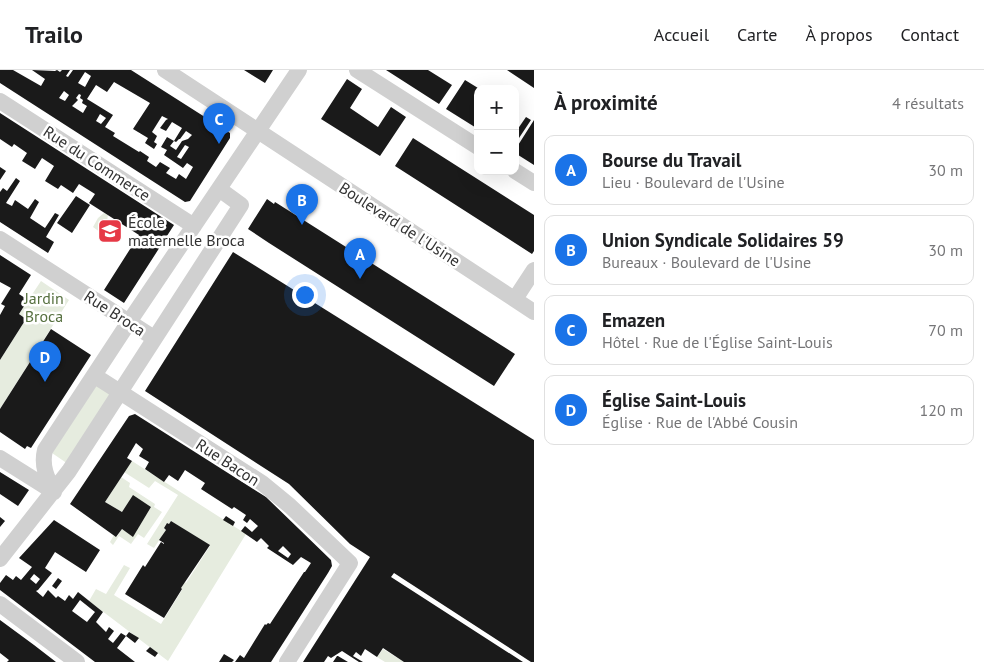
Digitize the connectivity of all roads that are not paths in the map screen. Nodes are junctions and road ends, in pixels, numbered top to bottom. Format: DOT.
graph roads {
  1 [pos="165,70"];
  2 [pos="299,70"];
  3 [pos="357,70"];
  4 [pos="0,101"];
  5 [pos="258,131"];
  6 [pos="474,144"];
  7 [pos="519,174"];
  8 [pos="534,183"];
  9 [pos="219,189"];
  10 [pos="194,226"];
  11 [pos="0,240"];
  12 [pos="534,270"];
  13 [pos="515,299"];
  14 [pos="534,312"];
  15 [pos="129,322"];
  16 [pos="154,338"];
  17 [pos="95,376"];
  18 [pos="120,392"];
  19 [pos="0,458"];
  20 [pos="54,492"];
  21 [pos="0,560"];
  22 [pos="0,604"];
  23 [pos="77,662"];
  24 [pos="286,662"];
  1 -- 5 [label="street, Boulevard de l'Usine"];
  2 -- 5 [label="street"];
  3 -- 6 [label="street"];
  4 -- 10 [label="street, Rue du Commerce"];
  5 -- 9 [label="street"];
  5 -- 13 [label="street, Boulevard de l'Usine"];
  7 -- 8 [label="street"];
  9 -- 10 [label="street"];
  9 -- 16 [label="street"];
  10 -- 15 [label="street"];
  11 -- 15 [label="street, Rue Broca"];
  12 -- 13 [label="street"];
  13 -- 14 [label="street, Boulevard de l'Usine"];
  15 -- 16 [label="street, Rue Broca"];
  15 -- 17 [label="street"];
  16 -- 18 [label="street"];
  17 -- 18 [label="street, Rue Bacon"];
  17 -- 20 [label="street"];
  18 -- 20 [label="street"];
  18 -- 24 [label="street, Rue Bacon"];
  19 -- 20 [label="street"];
  20 -- 21 [label="street"];
  22 -- 23 [label="street"];
}
